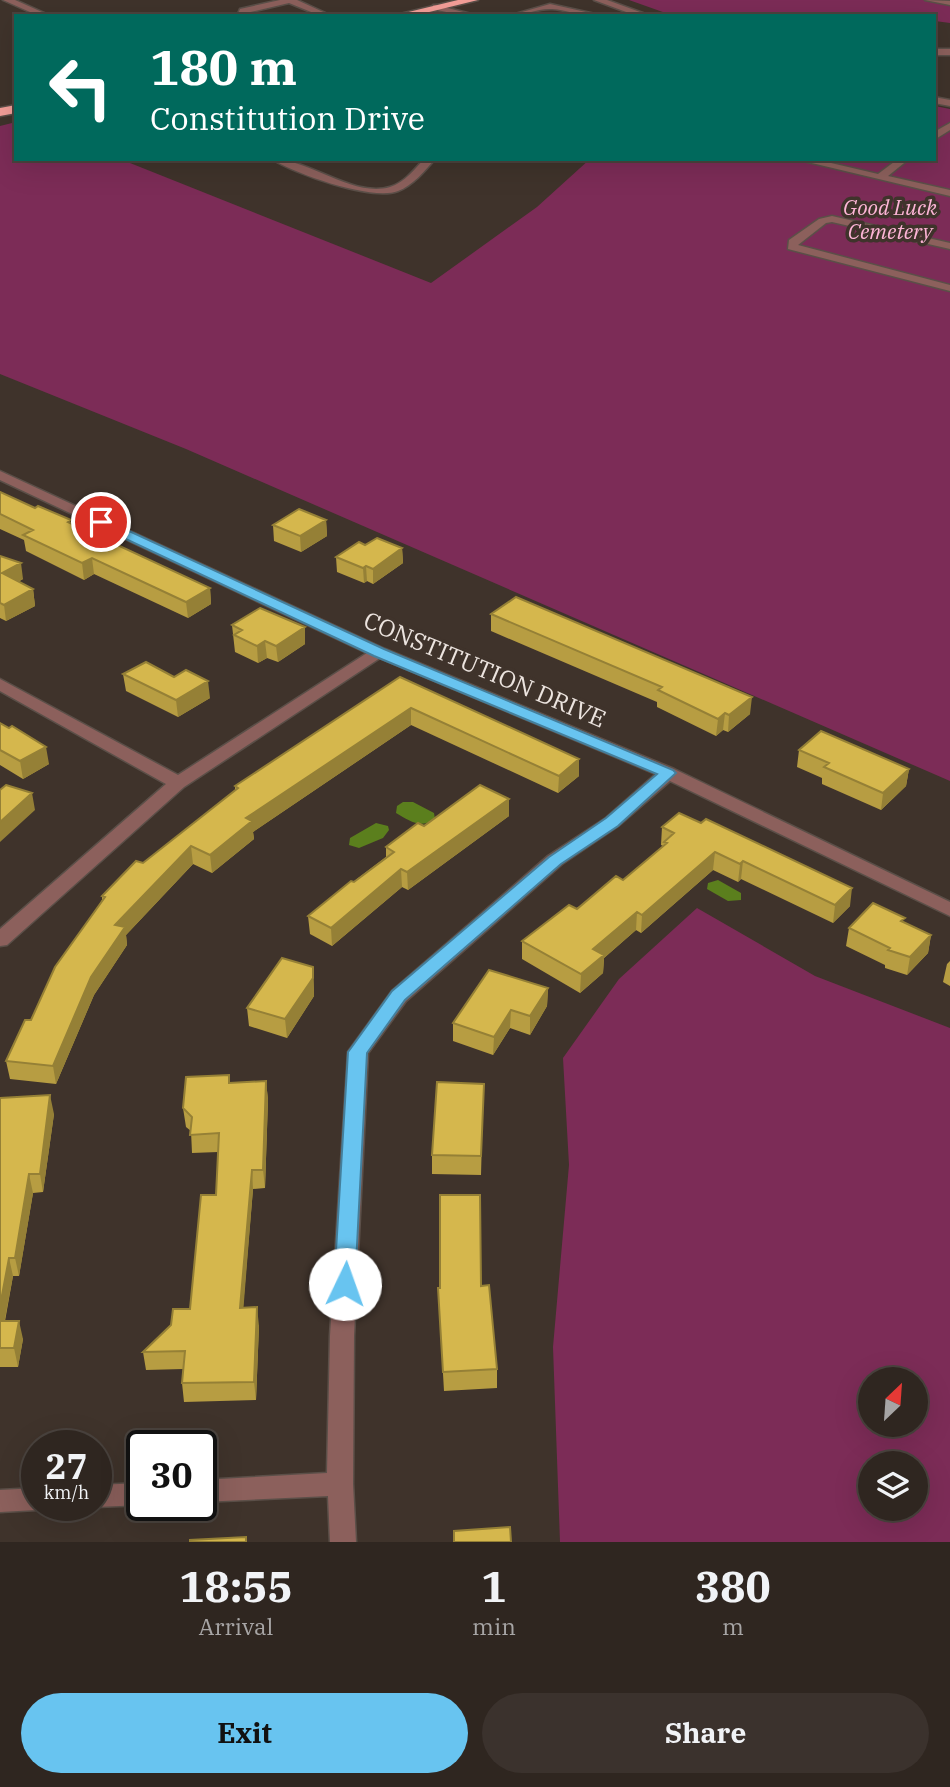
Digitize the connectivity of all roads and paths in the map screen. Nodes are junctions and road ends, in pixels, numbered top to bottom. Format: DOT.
graph roads {
  1 [pos="7,0"];
  2 [pos="473,0"];
  3 [pos="598,0"];
  4 [pos="929,0"];
  5 [pos="452,2"];
  6 [pos="950,2"];
  7 [pos="436,7"];
  8 [pos="42,14"];
  9 [pos="242,14"];
  10 [pos="323,14"];
  11 [pos="409,14"];
  12 [pos="466,14"];
  13 [pos="520,14"];
  14 [pos="584,14"];
  15 [pos="641,14"];
  16 [pos="283,161"];
  17 [pos="428,161"];
  18 [pos="808,161"];
  19 [pos="901,161"];
  20 [pos="879,178"];
  21 [pos="950,193"];
  22 [pos="950,246"];
  23 [pos="950,288"];
  24 [pos="0,475"];
  25 [pos="379,652"];
  26 [pos="0,684"];
  27 [pos="668,773"];
  28 [pos="178,783"];
  29 [pos="950,910"];
  30 [pos="0,940"];
  31 [pos="340,1484"];
  32 [pos="217,1490"];
  33 [pos="21,1500"];
  34 [pos="0,1501"];
  35 [pos="343,1542"];
  1 -- 8 [label="street"];
  2 -- 5 [label="highway"];
  3 -- 15 [label="street"];
  4 -- 6 [label="lane"];
  5 -- 7 [label="highway"];
  7 -- 11 [label="highway"];
  7 -- 12 [label="lane"];
  9 -- 10 [label="lane"];
  13 -- 14 [label="lane"];
  16 -- 17 [label="lane"];
  18 -- 20 [label="lane"];
  19 -- 20 [label="lane"];
  20 -- 21 [label="lane"];
  22 -- 23 [label="lane"];
  24 -- 25 [label="street, CONSTITUTION DRIVE"];
  25 -- 27 [label="street, CONSTITUTION DRIVE"];
  25 -- 28 [label="street"];
  26 -- 28 [label="street"];
  27 -- 29 [label="street, CONSTITUTION DRIVE"];
  27 -- 31 [label="street"];
  28 -- 30 [label="street"];
  31 -- 32 [label="street"];
  31 -- 35 [label="street"];
  33 -- 34 [label="street"];
}
